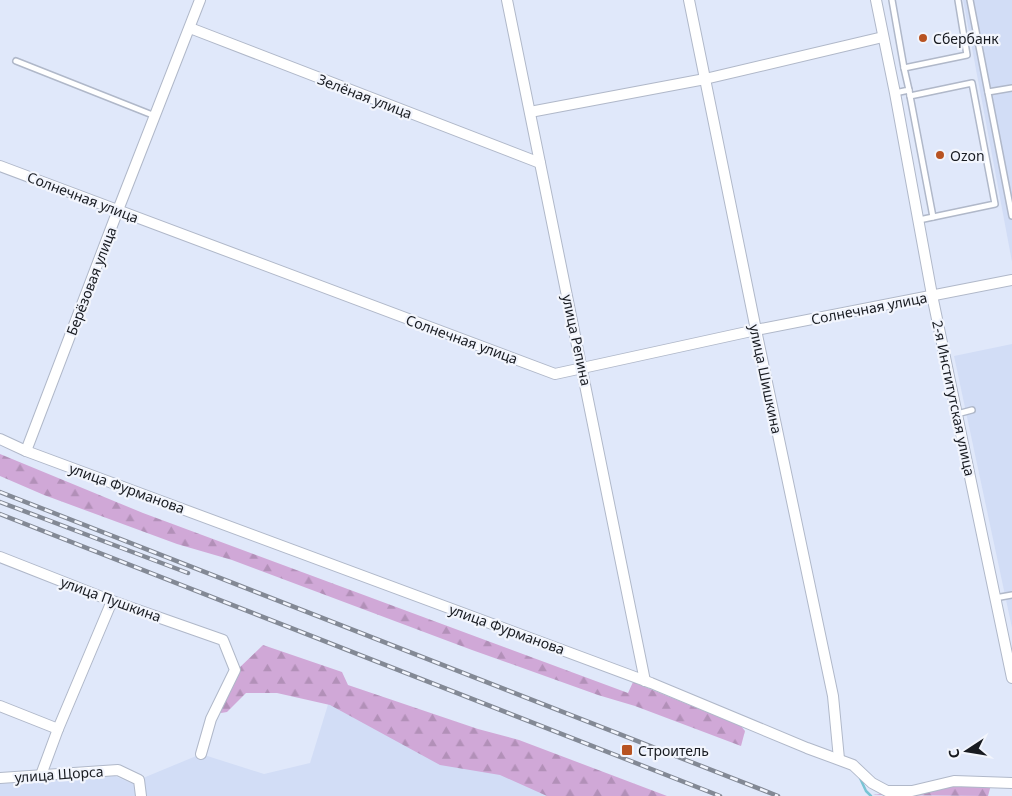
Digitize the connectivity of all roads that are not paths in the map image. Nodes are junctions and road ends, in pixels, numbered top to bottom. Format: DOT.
graph roads {
  1 [pos="200,0"];
  2 [pos="506,0"];
  3 [pos="689,0"];
  4 [pos="876,0"];
  5 [pos="892,0"];
  6 [pos="958,0"];
  7 [pos="970,0"];
  8 [pos="190,28"];
  9 [pos="883,37"];
  10 [pos="16,61"];
  11 [pos="904,68"];
  12 [pos="705,79"];
  13 [pos="1012,88"];
  14 [pos="988,92"];
  15 [pos="895,93"];
  16 [pos="910,93"];
  17 [pos="530,112"];
  18 [pos="155,116"];
  19 [pos="540,163"];
  20 [pos="0,166"];
  21 [pos="118,210"];
  22 [pos="1012,216"];
  23 [pos="933,217"];
  24 [pos="918,220"];
  25 [pos="1012,280"];
  26 [pos="937,294"];
  27 [pos="756,330"];
  28 [pos="583,368"];
  29 [pos="972,410"];
  30 [pos="957,414"];
  31 [pos="0,440"];
  32 [pos="26,451"];
  33 [pos="0,557"];
  34 [pos="1012,595"];
  35 [pos="995,598"];
  36 [pos="112,601"];
  37 [pos="1012,678"];
  38 [pos="646,681"];
  39 [pos="0,706"];
  40 [pos="58,729"];
  41 [pos="201,754"];
  42 [pos="839,759"];
  43 [pos="41,775"];
  44 [pos="0,778"];
  45 [pos="1012,783"];
  46 [pos="141,796"];
  1 -- 8 [label="street, Берёзовая улица"];
  2 -- 17 [label="street, улица Репина"];
  3 -- 12 [label="street, улица Шишкина"];
  4 -- 9 [label="street, 2-я Институтская улица"];
  5 -- 11 [label="lane"];
  6 -- 11 [label="lane"];
  7 -- 14 [label="lane"];
  8 -- 18 [label="street, Берёзовая улица"];
  8 -- 19 [label="street, Зелёная улица"];
  9 -- 12 [label="street"];
  9 -- 15 [label="street, 2-я Институтская улица"];
  10 -- 18 [label="lane"];
  11 -- 16 [label="lane"];
  12 -- 17 [label="street"];
  12 -- 27 [label="street, улица Шишкина"];
  13 -- 14 [label="lane"];
  14 -- 22 [label="lane"];
  15 -- 16 [label="lane"];
  15 -- 24 [label="street, 2-я Институтская улица"];
  16 -- 23 [label="lane"];
  16 -- 23 [label="lane"];
  17 -- 19 [label="street, улица Репина"];
  18 -- 21 [label="street, Берёзовая улица"];
  19 -- 28 [label="street, улица Репина"];
  20 -- 21 [label="street, Солнечная улица"];
  21 -- 28 [label="street, Солнечная улица"];
  21 -- 32 [label="street, Берёзовая улица"];
  23 -- 24 [label="lane"];
  24 -- 26 [label="street, 2-я Институтская улица"];
  25 -- 26 [label="street, Солнечная улица"];
  26 -- 27 [label="street, Солнечная улица"];
  26 -- 30 [label="street, 2-я Институтская улица"];
  27 -- 28 [label="street, Солнечная улица"];
  27 -- 42 [label="street, улица Шишкина"];
  28 -- 38 [label="street, улица Репина"];
  29 -- 30 [label="lane"];
  30 -- 35 [label="street, 2-я Институтская улица"];
  31 -- 32 [label="street, улица Фурманова"];
  32 -- 38 [label="street, улица Фурманова"];
  33 -- 36 [label="street, улица Пушкина"];
  34 -- 35 [label="lane"];
  35 -- 37 [label="street, 2-я Институтская улица"];
  36 -- 40 [label="street"];
  36 -- 41 [label="street, улица Пушкина"];
  38 -- 42 [label="street, улица Фурманова"];
  39 -- 40 [label="street"];
  40 -- 43 [label="street"];
  42 -- 45 [label="street, улица Фурманова"];
  43 -- 44 [label="street, улица Щорса"];
  43 -- 46 [label="street, улица Щорса"];
}
